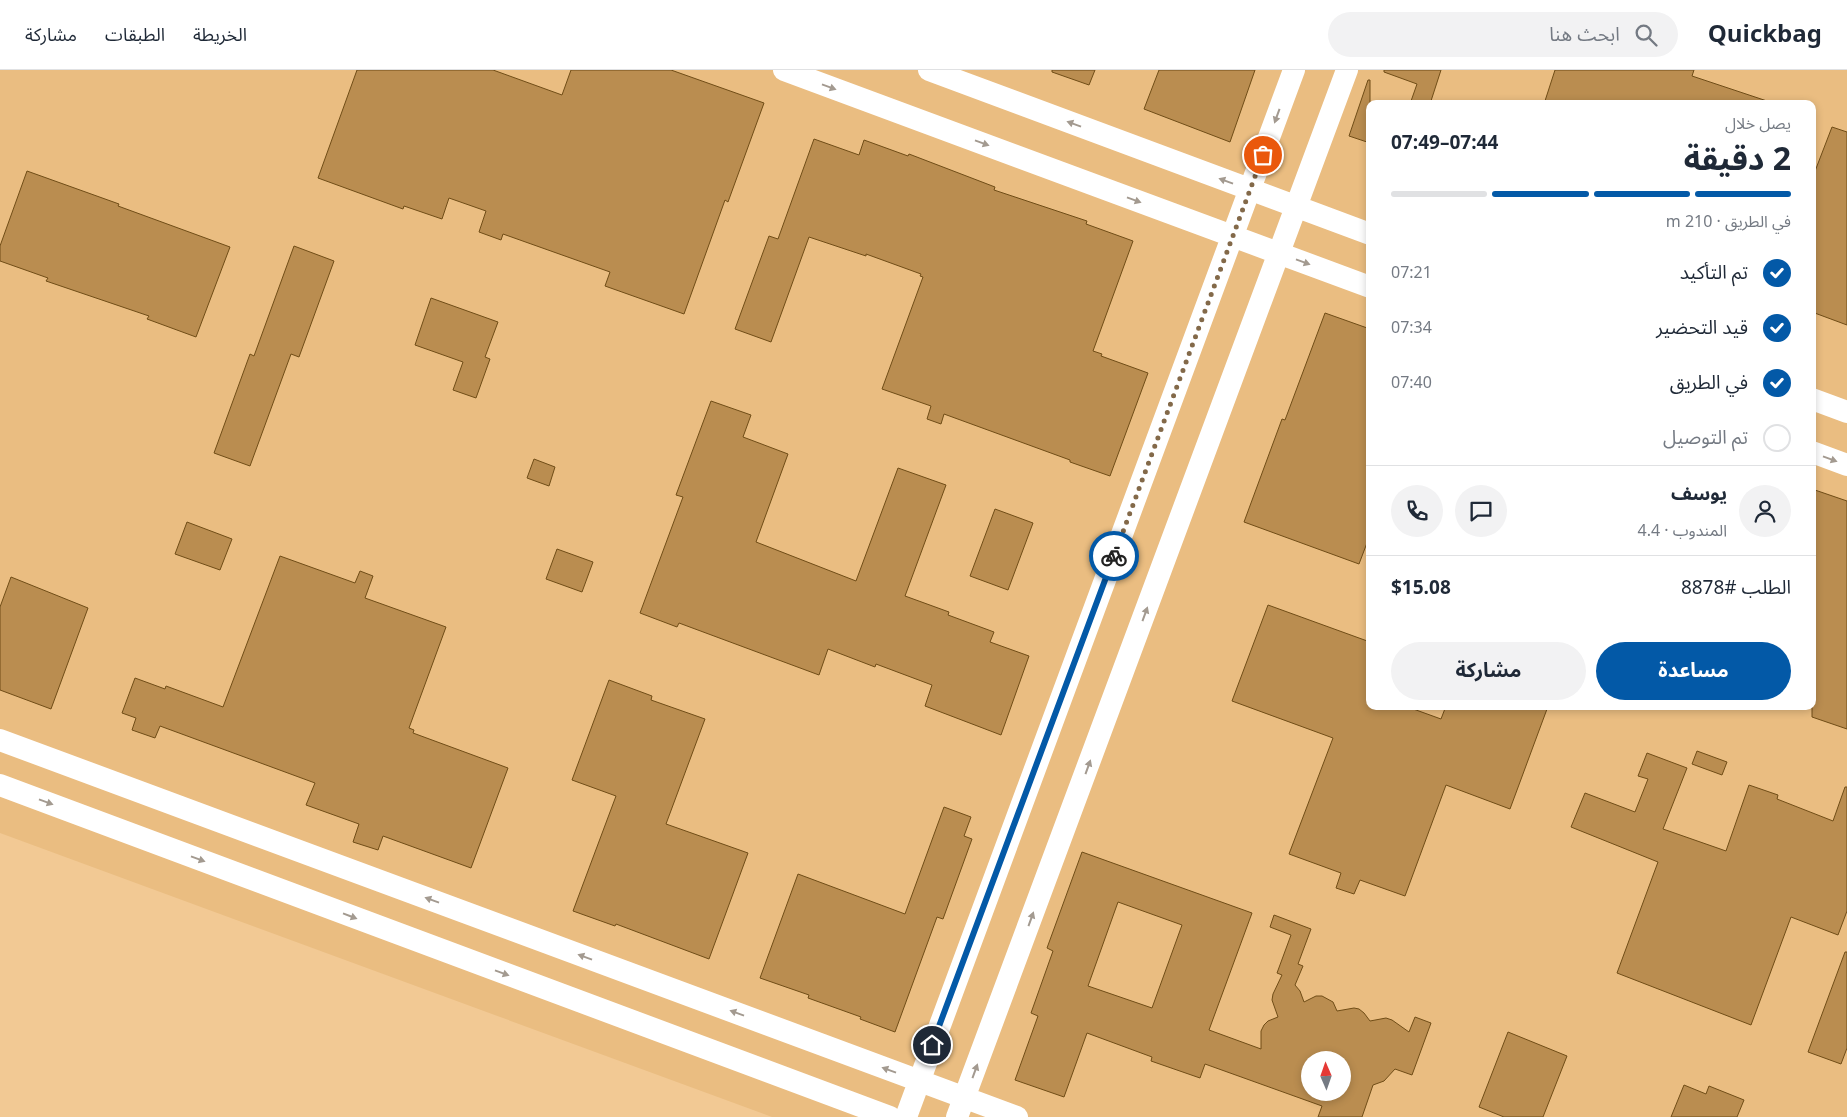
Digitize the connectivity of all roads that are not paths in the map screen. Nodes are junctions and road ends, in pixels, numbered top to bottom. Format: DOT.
graph roads {
  1 [pos="784,70"];
  2 [pos="930,70"];
  3 [pos="1294,70"];
  4 [pos="1347,70"];
  5 [pos="1250,190"];
  6 [pos="1296,207"];
  7 [pos="1366,233"];
  8 [pos="1233,236"];
  9 [pos="1279,253"];
  10 [pos="1366,286"];
  11 [pos="1816,400"];
  12 [pos="1847,412"];
  13 [pos="1816,453"];
  14 [pos="1847,465"];
  15 [pos="0,740"];
  16 [pos="0,785"];
  17 [pos="919,1081"];
  18 [pos="961,1107"];
  19 [pos="890,1117"];
  20 [pos="906,1117"];
  21 [pos="1017,1117"];
  1 -- 8 [label="street, one-way"];
  5 -- 2 [label="street, one-way"];
  3 -- 5 [label="street, one-way"];
  4 -- 6 [label="street"];
  5 -- 6 [label="street"];
  5 -- 8 [label="street"];
  6 -- 7 [label="street"];
  6 -- 9 [label="street"];
  8 -- 9 [label="street"];
  8 -- 17 [label="street"];
  9 -- 10 [label="street, one-way"];
  18 -- 9 [label="street, one-way"];
  11 -- 12 [label="street"];
  13 -- 14 [label="street, one-way"];
  17 -- 15 [label="street, one-way"];
  16 -- 19 [label="street, one-way"];
  17 -- 18 [label="street"];
  17 -- 20 [label="street"];
  18 -- 21 [label="street"];
}
